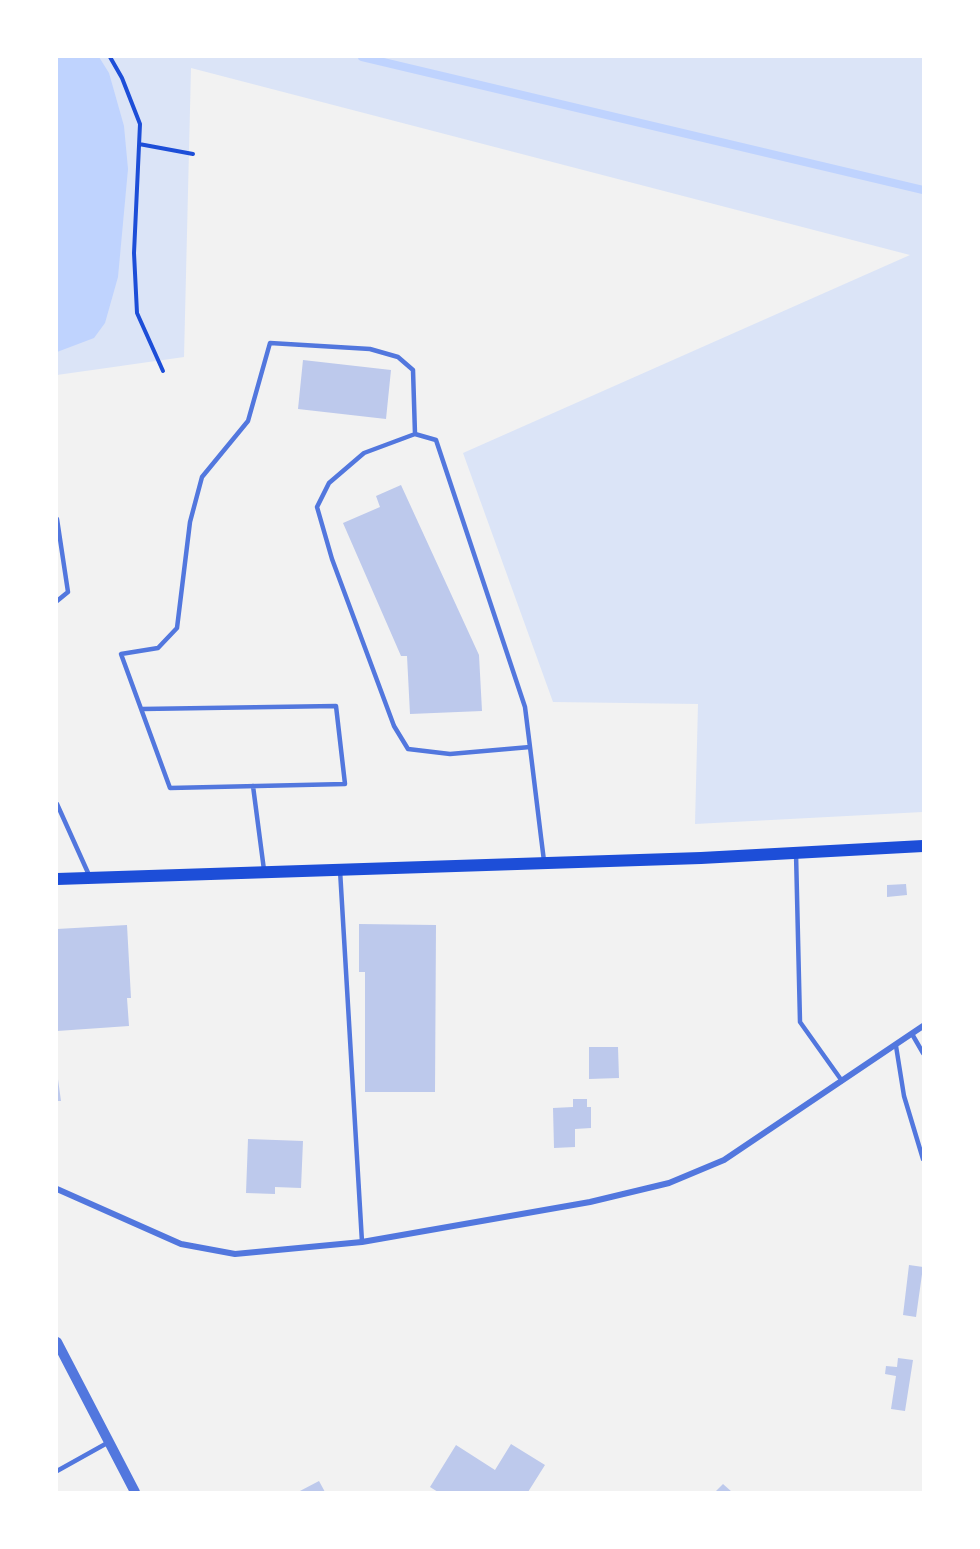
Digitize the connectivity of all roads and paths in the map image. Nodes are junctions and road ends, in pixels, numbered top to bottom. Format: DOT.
graph roads {
  1 [pos="110,57"];
  2 [pos="139,144"];
  3 [pos="193,153"];
  4 [pos="163,371"];
  5 [pos="415,434"];
  6 [pos="57,519"];
  7 [pos="57,601"];
  8 [pos="142,709"];
  9 [pos="530,747"];
  10 [pos="253,786"];
  11 [pos="57,804"];
  12 [pos="923,846"];
  13 [pos="796,853"];
  14 [pos="544,863"];
  15 [pos="340,870"];
  16 [pos="265,873"];
  17 [pos="90,878"];
  18 [pos="57,879"];
  19 [pos="923,1026"];
  20 [pos="912,1034"];
  21 [pos="896,1046"];
  22 [pos="923,1053"];
  23 [pos="842,1080"];
  24 [pos="923,1159"];
  25 [pos="57,1189"];
  26 [pos="362,1242"];
  27 [pos="57,1342"];
  28 [pos="109,1442"];
  29 [pos="57,1471"];
  30 [pos="135,1492"];
  1 -- 2 [label="path"];
  2 -- 3 [label="path"];
  2 -- 4 [label="path"];
  5 -- 8 [label="lane"];
  5 -- 9 [label="lane"];
  5 -- 9 [label="lane"];
  6 -- 7 [label="lane"];
  8 -- 10 [label="lane"];
  8 -- 10 [label="lane"];
  9 -- 14 [label="lane"];
  10 -- 16 [label="lane"];
  11 -- 17 [label="lane"];
  12 -- 13 [label="main road"];
  13 -- 14 [label="main road"];
  13 -- 23 [label="lane"];
  14 -- 15 [label="main road"];
  15 -- 16 [label="main road"];
  15 -- 26 [label="lane"];
  16 -- 17 [label="main road"];
  17 -- 18 [label="main road"];
  19 -- 20 [label="street"];
  20 -- 21 [label="street"];
  20 -- 22 [label="lane"];
  21 -- 23 [label="street"];
  21 -- 24 [label="lane"];
  23 -- 26 [label="street"];
  25 -- 26 [label="street"];
  27 -- 28 [label="street"];
  28 -- 29 [label="lane"];
  28 -- 30 [label="street"];
}
